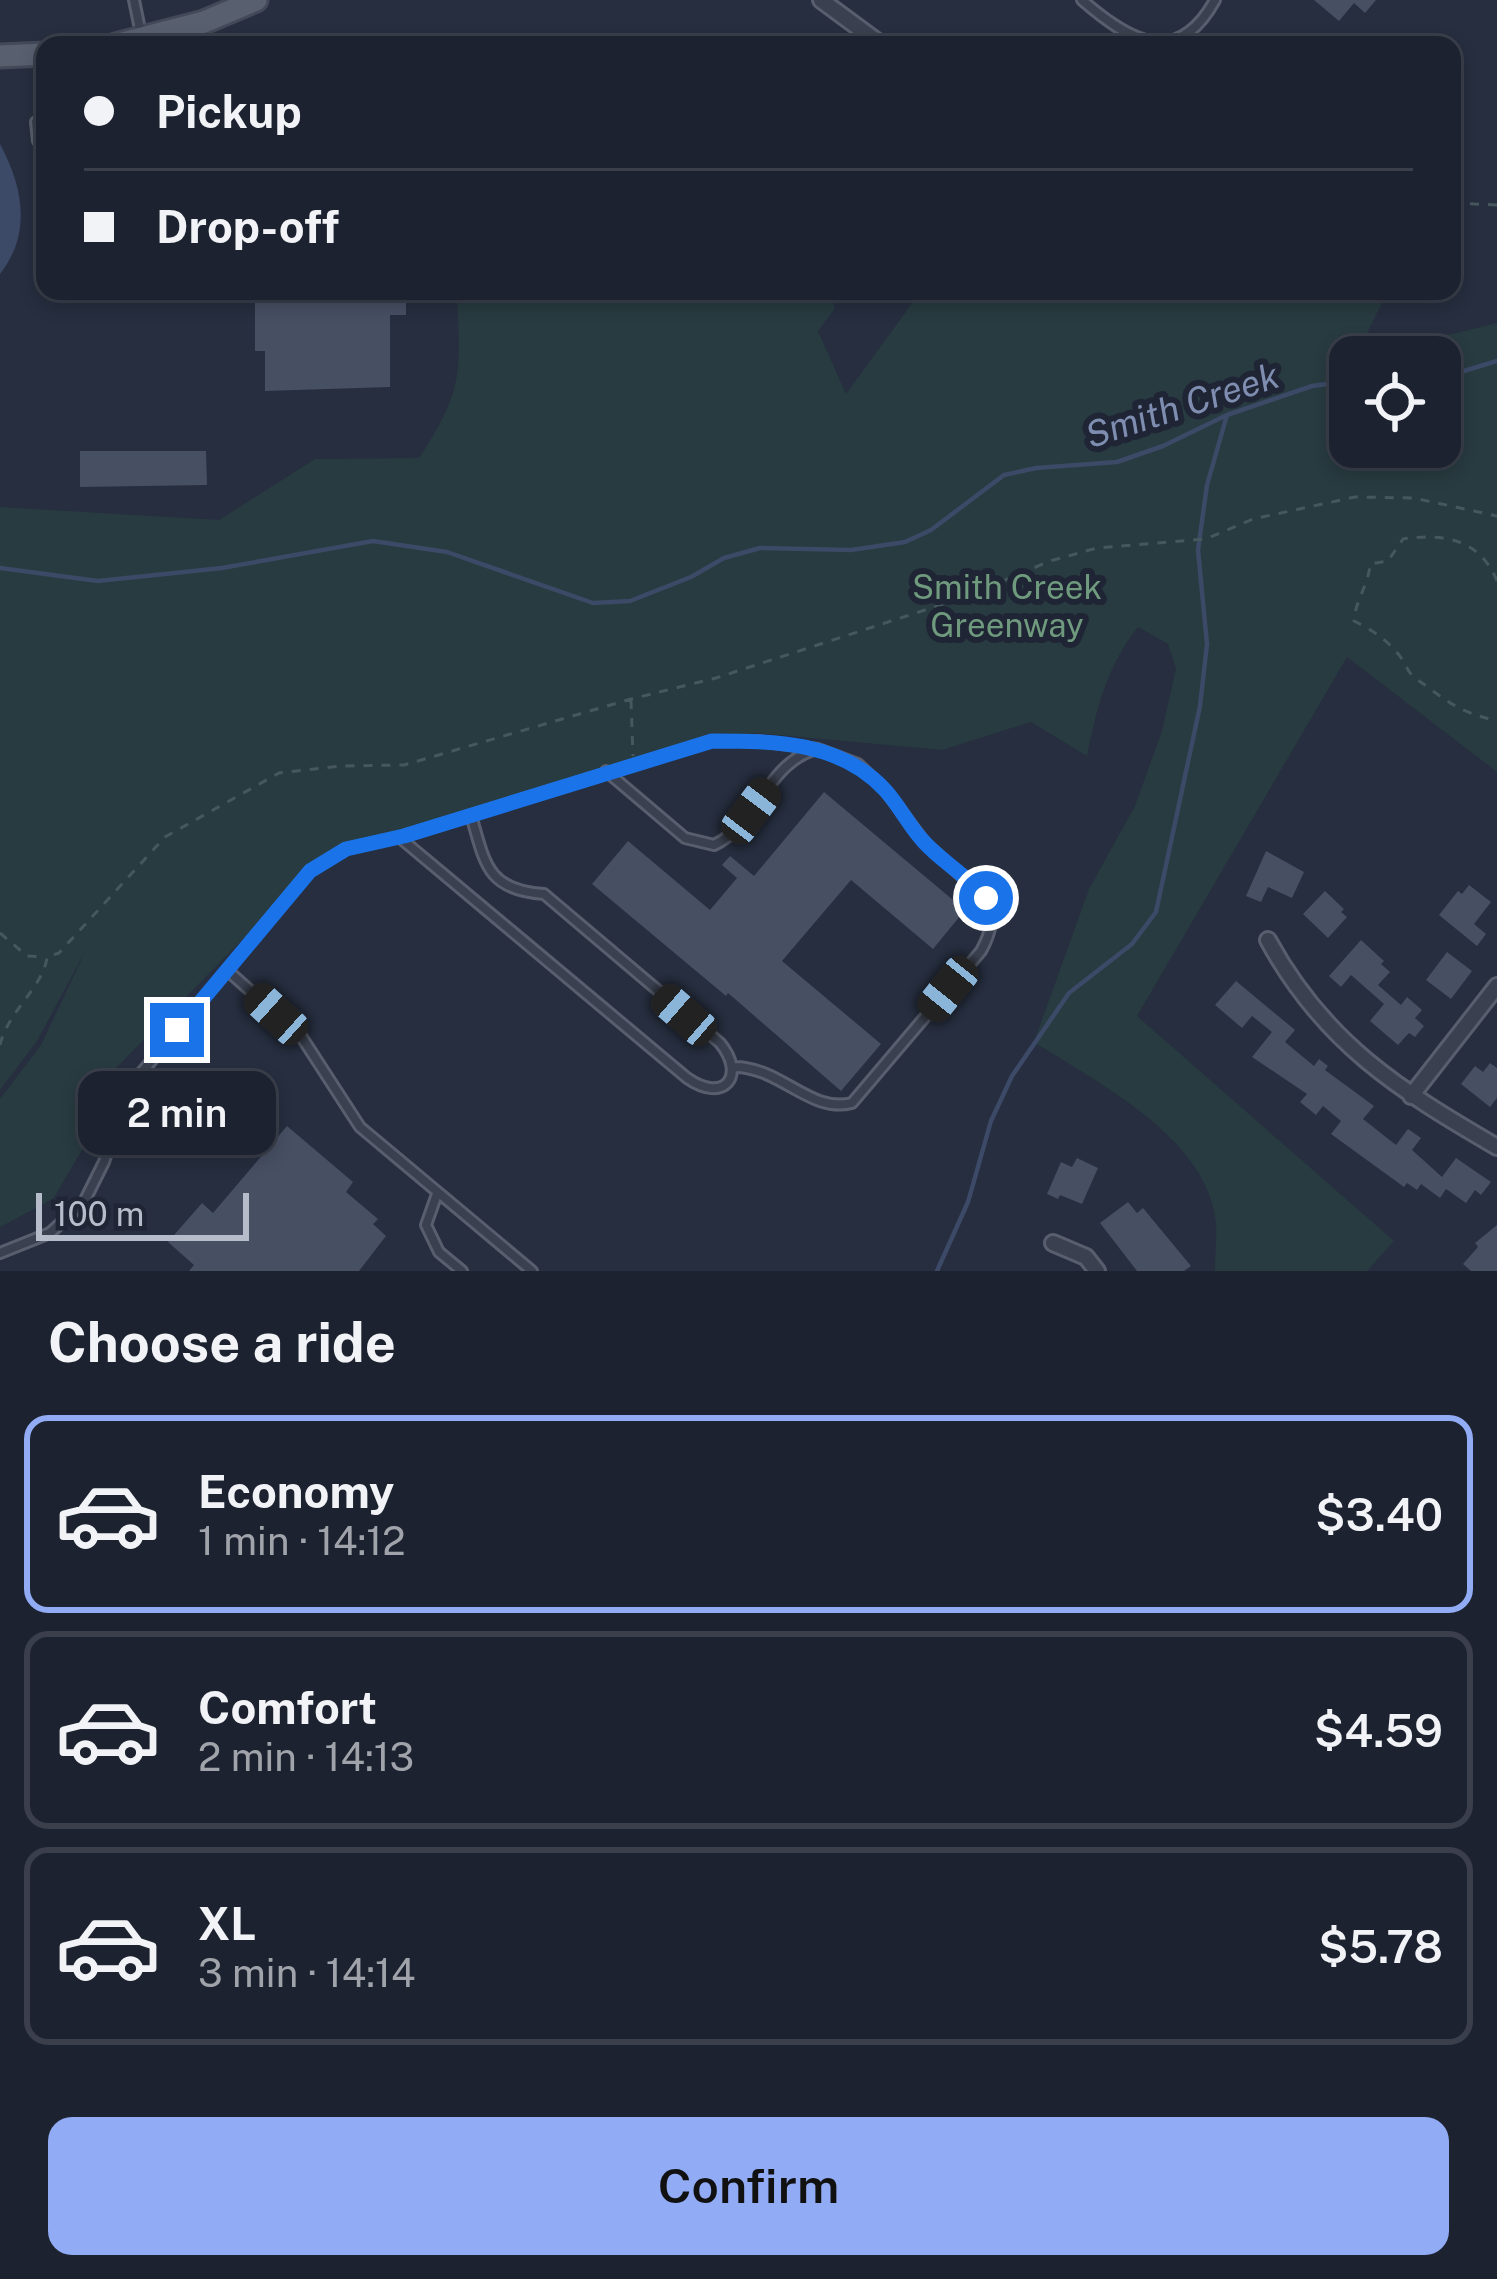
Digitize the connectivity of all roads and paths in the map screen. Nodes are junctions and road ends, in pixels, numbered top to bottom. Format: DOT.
graph roads {
  1 [pos="134,0"];
  2 [pos="256,0"];
  3 [pos="821,0"];
  4 [pos="1082,0"];
  5 [pos="1215,0"];
  6 [pos="205,22"];
  7 [pos="141,36"];
  8 [pos="153,36"];
  9 [pos="192,36"];
  10 [pos="870,36"];
  11 [pos="1128,36"];
  12 [pos="1183,36"];
  13 [pos="36,54"];
  14 [pos="0,56"];
  15 [pos="1461,203"];
  16 [pos="1497,205"];
  17 [pos="1497,516"];
  18 [pos="1497,581"];
  19 [pos="631,699"];
  20 [pos="1497,721"];
  21 [pos="818,749"];
  22 [pos="633,764"];
  23 [pos="606,771"];
  24 [pos="471,814"];
  25 [pos="398,836"];
  26 [pos="0,933"];
  27 [pos="1268,940"];
  28 [pos="47,957"];
  29 [pos="227,970"];
  30 [pos="1497,986"];
  31 [pos="0,1045"];
  32 [pos="733,1067"];
  33 [pos="1411,1096"];
  34 [pos="1497,1147"];
  35 [pos="437,1194"];
  36 [pos="1053,1243"];
  37 [pos="0,1253"];
  38 [pos="462,1271"];
  39 [pos="532,1271"];
  40 [pos="1097,1271"];
  1 -- 7 [label="lane"];
  2 -- 6 [label="main road"];
  3 -- 10 [label="street"];
  4 -- 11 [label="lane"];
  5 -- 12 [label="lane"];
  6 -- 8 [label="main road"];
  6 -- 9 [label="lane"];
  13 -- 14 [label="main road"];
  15 -- 16 [label="path"];
  17 -- 19 [label="path"];
  18 -- 20 [label="path"];
  19 -- 22 [label="path"];
  19 -- 28 [label="path"];
  21 -- 22 [label="lane"];
  21 -- 23 [label="lane"];
  21 -- 32 [label="lane"];
  22 -- 23 [label="lane"];
  23 -- 24 [label="lane"];
  24 -- 25 [label="lane"];
  24 -- 32 [label="lane"];
  25 -- 29 [label="lane"];
  25 -- 32 [label="lane"];
  26 -- 28 [label="path"];
  27 -- 33 [label="street"];
  28 -- 31 [label="path"];
  29 -- 35 [label="lane"];
  29 -- 37 [label="lane"];
  30 -- 33 [label="street"];
  33 -- 34 [label="street"];
  35 -- 38 [label="lane"];
  35 -- 39 [label="lane"];
  36 -- 40 [label="street"];
}
